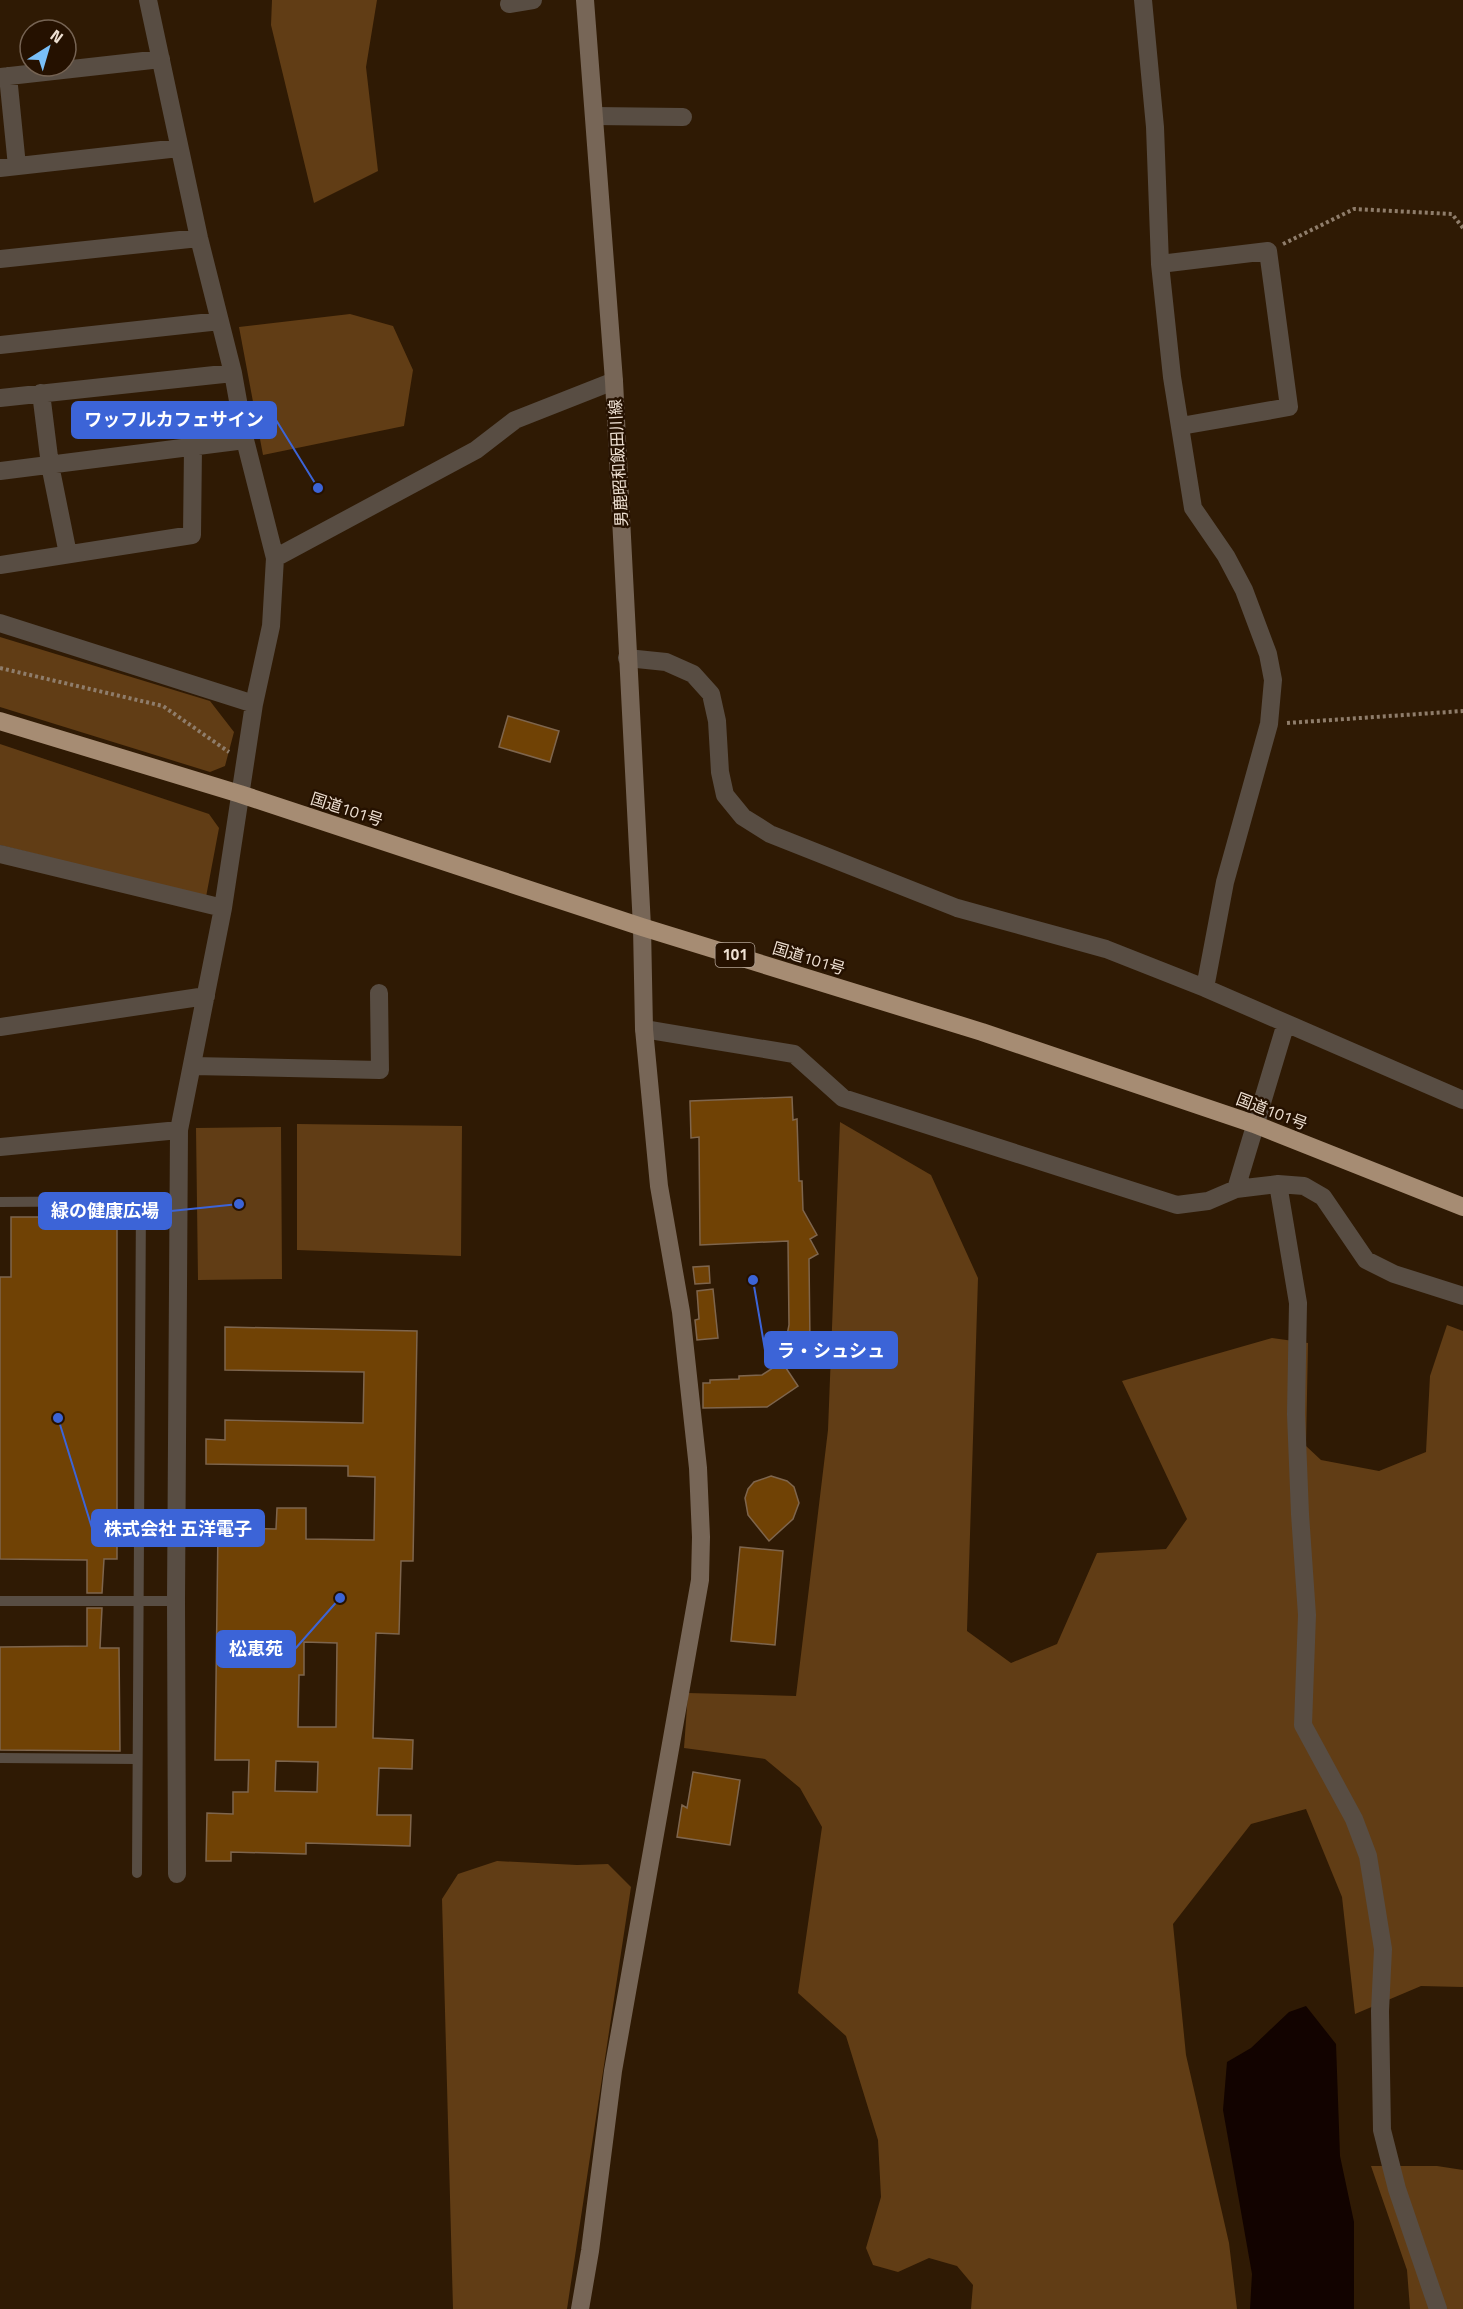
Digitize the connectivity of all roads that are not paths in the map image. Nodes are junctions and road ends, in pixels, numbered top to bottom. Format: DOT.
graph roads {
  1 [pos="148,0"];
  2 [pos="533,0"];
  3 [pos="585,0"];
  4 [pos="1143,0"];
  5 [pos="509,4"];
  6 [pos="160,59"];
  7 [pos="4,76"];
  8 [pos="594,116"];
  9 [pos="683,117"];
  10 [pos="179,148"];
  11 [pos="8,167"];
  12 [pos="199,238"];
  13 [pos="0,259"];
  14 [pos="1160,264"];
  15 [pos="220,321"];
  16 [pos="0,345"];
  17 [pos="233,373"];
  18 [pos="614,381"];
  19 [pos="41,393"];
  20 [pos="0,398"];
  21 [pos="1181,426"];
  22 [pos="245,440"];
  23 [pos="193,447"];
  24 [pos="50,465"];
  25 [pos="0,471"];
  26 [pos="68,554"];
  27 [pos="275,558"];
  28 [pos="0,565"];
  29 [pos="0,623"];
  30 [pos="627,658"];
  31 [pos="254,704"];
  32 [pos="0,721"];
  33 [pos="240,794"];
  34 [pos="0,854"];
  35 [pos="223,908"];
  36 [pos="642,927"];
  37 [pos="1205,988"];
  38 [pos="379,993"];
  39 [pos="206,996"];
  40 [pos="1286,1023"];
  41 [pos="0,1027"];
  42 [pos="644,1029"];
  43 [pos="192,1066"];
  44 [pos="1463,1100"];
  45 [pos="1254,1124"];
  46 [pos="179,1130"];
  47 [pos="0,1147"];
  48 [pos="1278,1184"];
  49 [pos="1236,1189"];
  50 [pos="0,1202"];
  51 [pos="1463,1207"];
  52 [pos="1463,1296"];
  53 [pos="0,1601"];
  54 [pos="138,1601"];
  55 [pos="176,1601"];
  56 [pos="0,1758"];
  57 [pos="137,1759"];
  58 [pos="137,1873"];
  59 [pos="177,1874"];
  60 [pos="580,2309"];
  61 [pos="1438,2309"];
  1 -- 6 [label="street"];
  2 -- 5 [label="street"];
  3 -- 8 [label="street, 男鹿昭和飯田川線"];
  4 -- 14 [label="street"];
  6 -- 7 [label="street"];
  6 -- 10 [label="street"];
  7 -- 11 [label="street"];
  8 -- 9 [label="street"];
  8 -- 18 [label="street, 男鹿昭和飯田川線"];
  10 -- 11 [label="street"];
  10 -- 12 [label="street"];
  12 -- 13 [label="street"];
  12 -- 15 [label="street"];
  14 -- 21 [label="street"];
  14 -- 21 [label="street"];
  15 -- 16 [label="street"];
  15 -- 17 [label="street"];
  17 -- 19 [label="street"];
  17 -- 22 [label="street"];
  18 -- 27 [label="street"];
  18 -- 30 [label="street, 男鹿昭和飯田川線"];
  19 -- 20 [label="street"];
  19 -- 24 [label="street"];
  21 -- 37 [label="street"];
  22 -- 23 [label="street"];
  22 -- 27 [label="street"];
  23 -- 24 [label="street"];
  23 -- 26 [label="street"];
  24 -- 25 [label="street"];
  24 -- 26 [label="street"];
  26 -- 28 [label="street"];
  27 -- 31 [label="street"];
  29 -- 31 [label="street"];
  30 -- 36 [label="street, 男鹿昭和飯田川線"];
  30 -- 37 [label="street"];
  31 -- 33 [label="street"];
  32 -- 33 [label="highway, 国道101号 / 101"];
  33 -- 35 [label="street"];
  33 -- 36 [label="highway, 国道101号 / 101"];
  34 -- 35 [label="street"];
  35 -- 39 [label="street"];
  36 -- 42 [label="street, 男鹿昭和飯田川線"];
  36 -- 45 [label="highway, 国道101号 / 101"];
  37 -- 40 [label="street"];
  38 -- 43 [label="street"];
  39 -- 41 [label="street"];
  39 -- 43 [label="street"];
  40 -- 44 [label="street"];
  40 -- 45 [label="street"];
  42 -- 49 [label="street"];
  42 -- 60 [label="street, 男鹿昭和飯田川線"];
  43 -- 46 [label="street"];
  45 -- 49 [label="street"];
  45 -- 51 [label="highway, 国道101号 / 101"];
  46 -- 47 [label="street"];
  46 -- 55 [label="street"];
  48 -- 49 [label="street"];
  48 -- 52 [label="street"];
  48 -- 61 [label="street"];
  50 -- 54 [label="lane"];
  53 -- 54 [label="lane"];
  54 -- 55 [label="lane"];
  54 -- 57 [label="lane"];
  55 -- 59 [label="street"];
  56 -- 57 [label="lane"];
  57 -- 58 [label="lane"];
}
